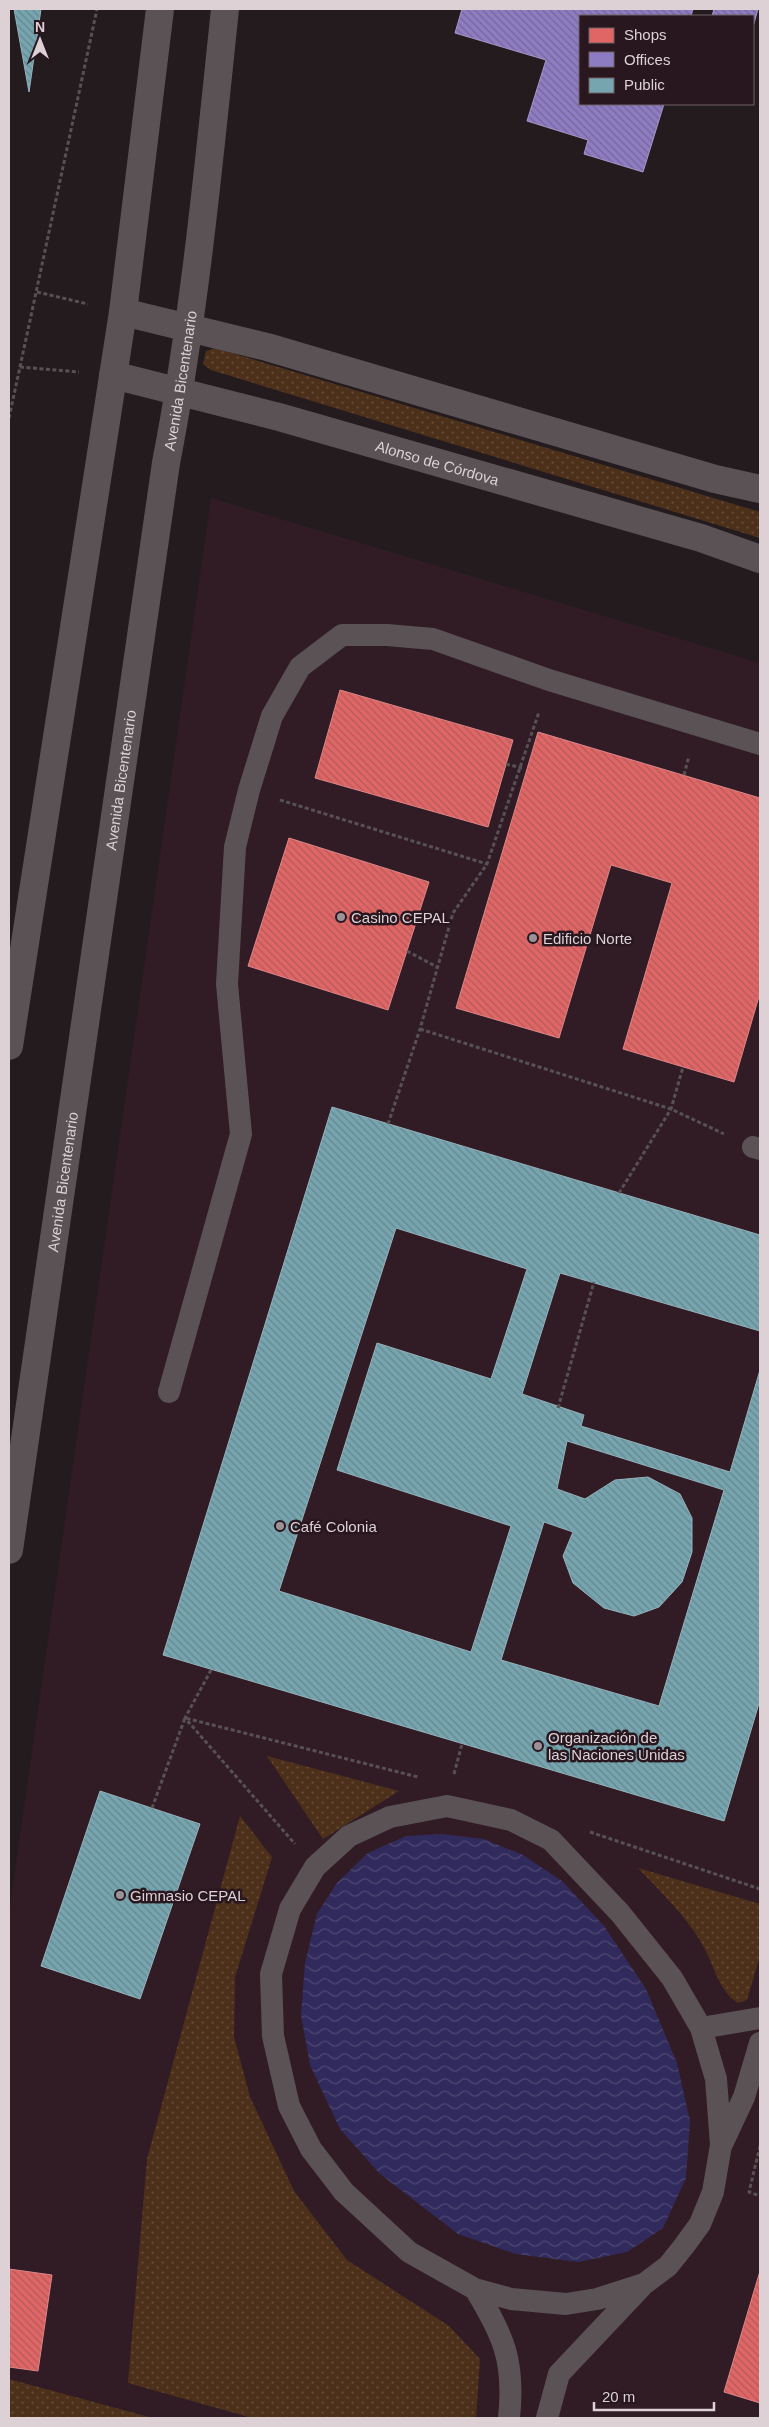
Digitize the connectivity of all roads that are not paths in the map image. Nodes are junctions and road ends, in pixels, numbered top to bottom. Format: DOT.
graph roads {
  1 [pos="160,9"];
  2 [pos="225,9"];
  3 [pos="123,312"];
  4 [pos="188,329"];
  5 [pos="113,376"];
  6 [pos="180,392"];
  7 [pos="760,489"];
  8 [pos="760,559"];
  9 [pos="760,744"];
  10 [pos="9,1046"];
  11 [pos="169,1392"];
  12 [pos="9,1550"];
  13 [pos="760,2018"];
  14 [pos="701,2028"];
  15 [pos="760,2043"];
  16 [pos="722,2145"];
  17 [pos="644,2284"];
  18 [pos="475,2289"];
  19 [pos="509,2418"];
  20 [pos="547,2418"];
  1 -- 3 [label="main road"];
  2 -- 4 [label="main road, Avenida Bicentenario"];
  3 -- 4 [label="main road"];
  3 -- 5 [label="main road"];
  4 -- 6 [label="main road, Avenida Bicentenario"];
  4 -- 7 [label="main road"];
  5 -- 6 [label="main road, Alonso de Córdova"];
  5 -- 10 [label="main road"];
  6 -- 8 [label="main road, Alonso de Córdova"];
  6 -- 12 [label="main road, Avenida Bicentenario"];
  9 -- 11 [label="lane"];
  13 -- 14 [label="lane"];
  14 -- 16 [label="lane"];
  14 -- 18 [label="lane"];
  15 -- 16 [label="lane"];
  16 -- 17 [label="lane"];
  17 -- 18 [label="lane"];
  17 -- 20 [label="lane"];
  18 -- 19 [label="lane"];
}
